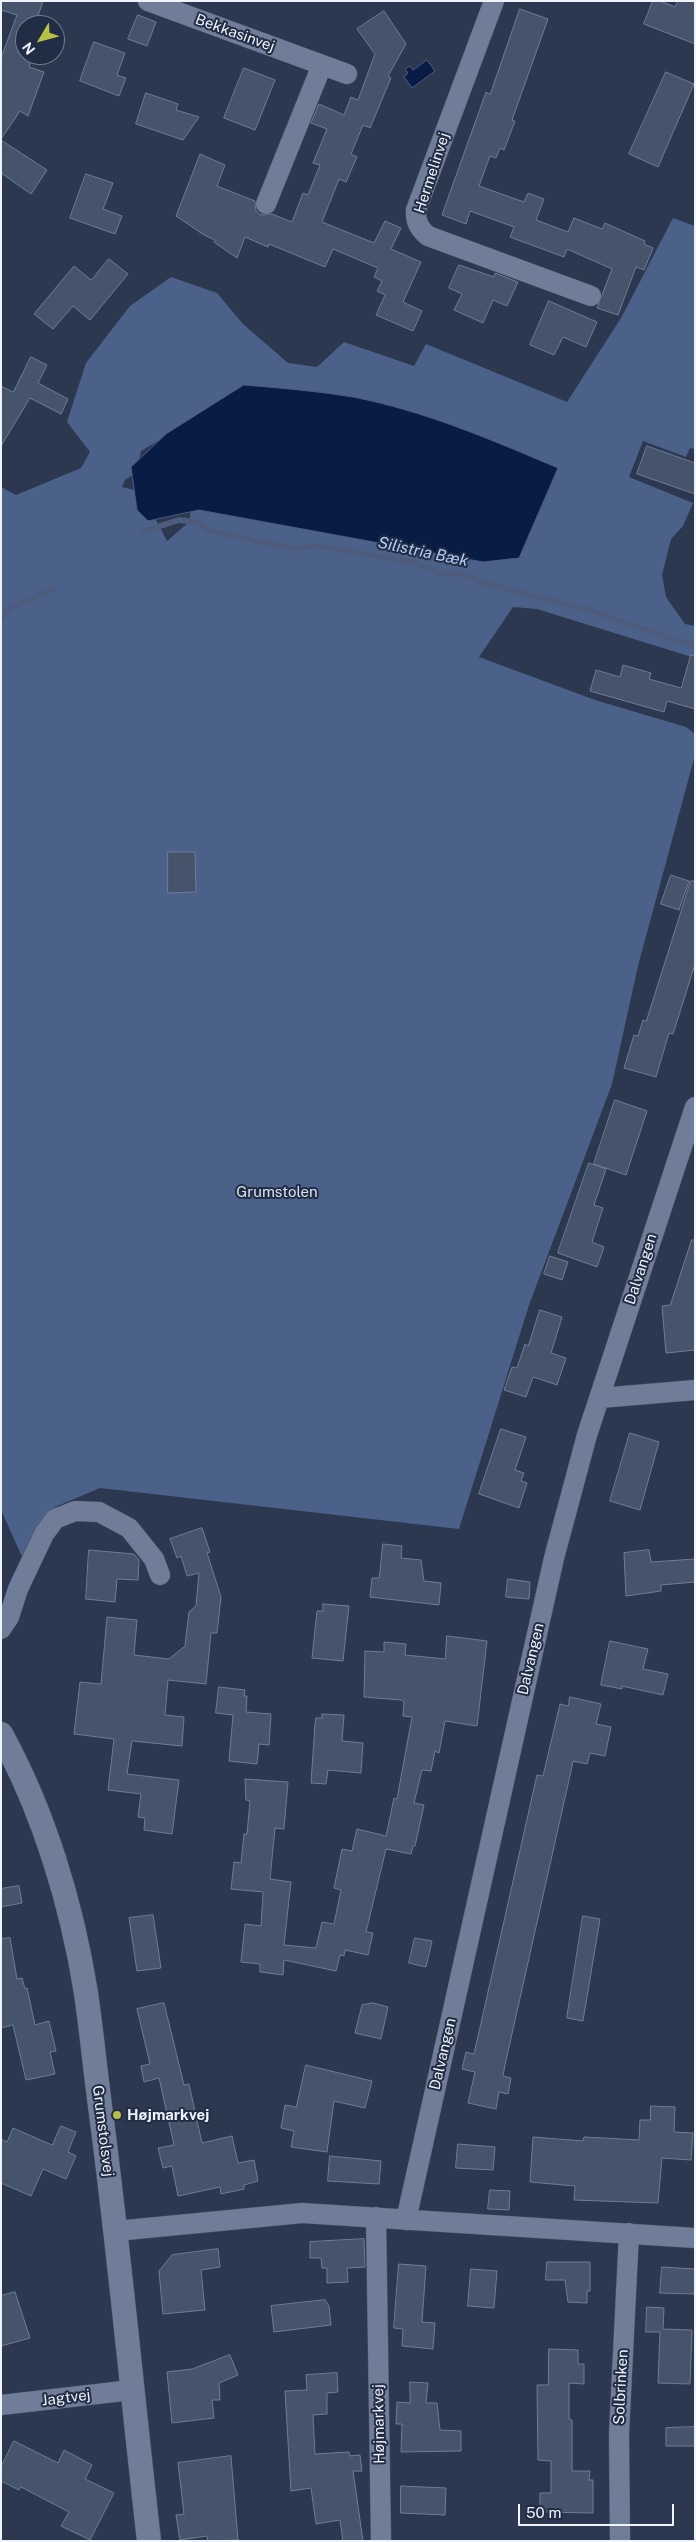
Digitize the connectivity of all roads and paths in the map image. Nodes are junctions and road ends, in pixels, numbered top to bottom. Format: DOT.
graph roads {
  1 [pos="148,1"];
  2 [pos="494,1"];
  3 [pos="322,65"];
  4 [pos="347,74"];
  5 [pos="266,204"];
  6 [pos="591,296"];
  7 [pos="695,1107"];
  8 [pos="695,1390"];
  9 [pos="600,1398"];
  10 [pos="160,1575"];
  11 [pos="1,1628"];
  12 [pos="1,1734"];
  13 [pos="376,2218"];
  14 [pos="406,2220"];
  15 [pos="116,2231"];
  16 [pos="629,2233"];
  17 [pos="695,2238"];
  18 [pos="132,2390"];
  19 [pos="1,2406"];
  20 [pos="149,2541"];
  21 [pos="380,2541"];
  22 [pos="620,2541"];
  1 -- 3 [label="street, Bekkasinvej"];
  2 -- 6 [label="street, Hermelinvej"];
  3 -- 4 [label="street, Bekkasinvej"];
  3 -- 5 [label="street"];
  7 -- 9 [label="street, Dalvangen"];
  8 -- 9 [label="street"];
  9 -- 14 [label="street, Dalvangen"];
  10 -- 11 [label="street"];
  12 -- 15 [label="street, Grumstolsvej"];
  13 -- 14 [label="street"];
  13 -- 15 [label="street"];
  13 -- 21 [label="street, Højmarkvej"];
  14 -- 16 [label="street"];
  15 -- 18 [label="street, Grumstolsvej"];
  16 -- 17 [label="street"];
  16 -- 22 [label="street, Solbrinken"];
  18 -- 19 [label="street, Jagtvej"];
  18 -- 20 [label="street, Grumstolsvej"];
}
